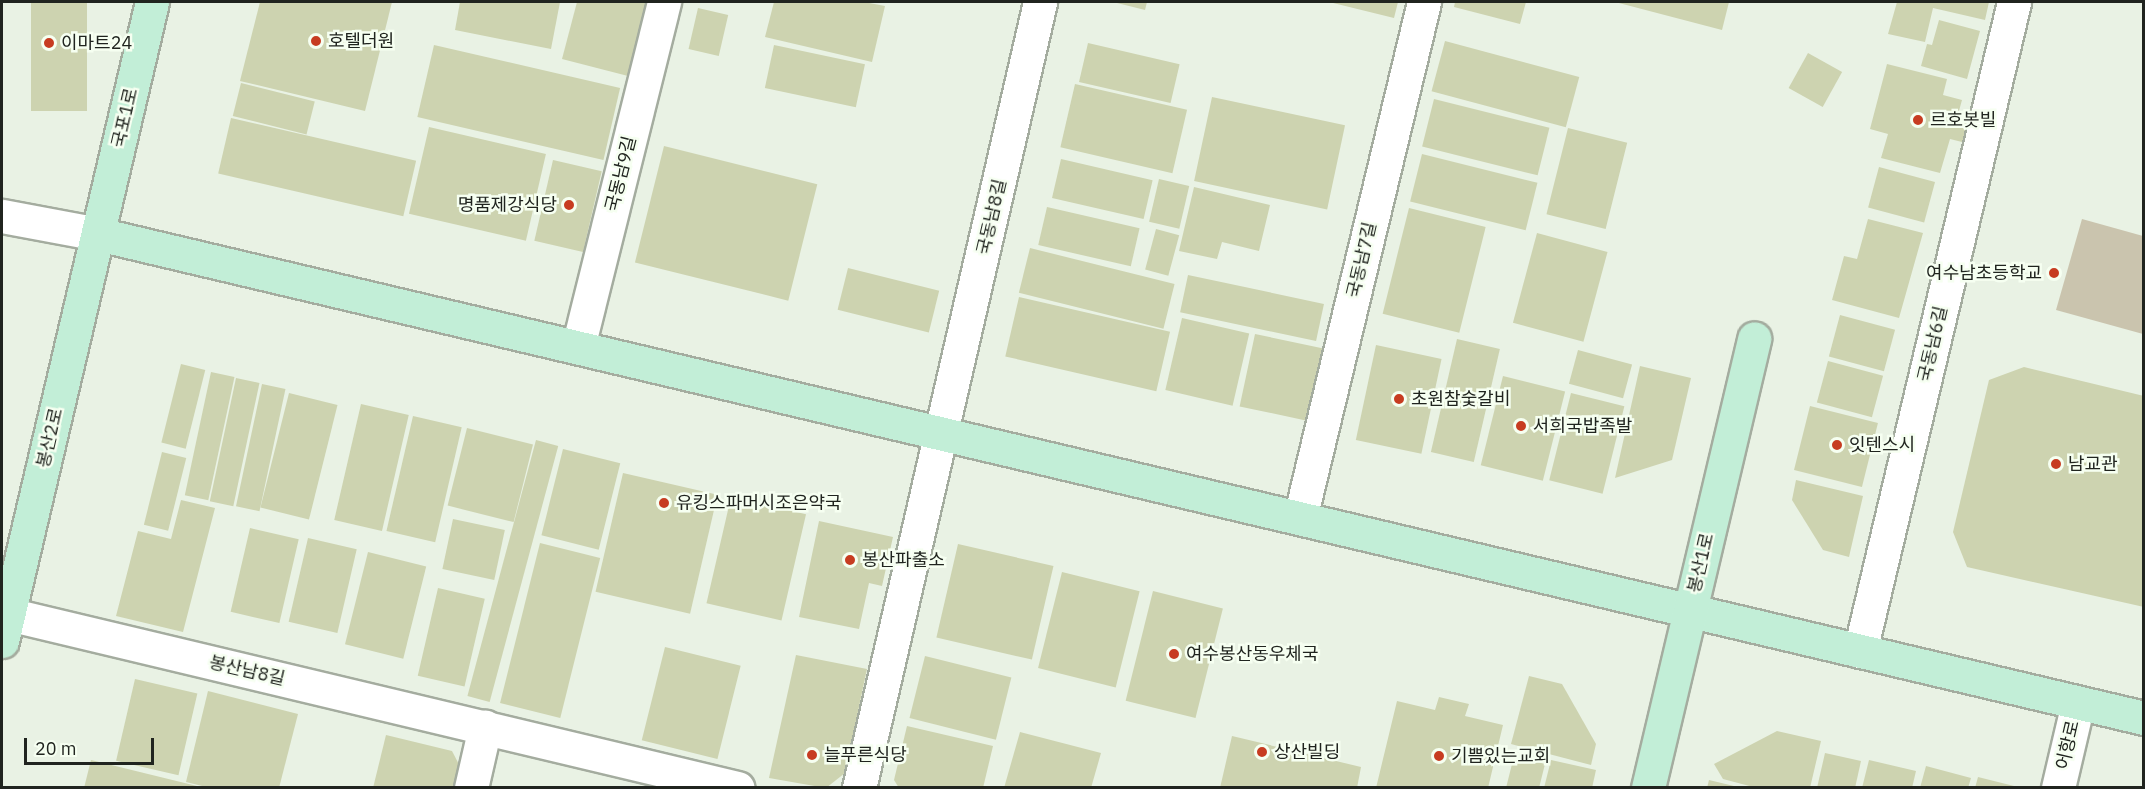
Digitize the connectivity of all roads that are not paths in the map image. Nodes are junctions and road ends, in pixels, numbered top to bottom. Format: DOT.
graph roads {
  1 [pos="152,2"];
  2 [pos="664,2"];
  3 [pos="1040,2"];
  4 [pos="1424,2"];
  5 [pos="2014,2"];
  6 [pos="2,216"];
  7 [pos="98,234"];
  8 [pos="1754,338"];
  9 [pos="578,347"];
  10 [pos="944,432"];
  11 [pos="1300,518"];
  12 [pos="1690,610"];
  13 [pos="5,628"];
  14 [pos="1860,651"];
  15 [pos="2078,703"];
  16 [pos="2144,718"];
  17 [pos="485,727"];
  18 [pos="471,788"];
  19 [pos="738,788"];
  20 [pos="859,788"];
  21 [pos="1648,788"];
  22 [pos="2058,788"];
  1 -- 7 [label="street, 국포1로"];
  2 -- 9 [label="street, 국동남9길"];
  3 -- 10 [label="street, 국동남8길"];
  4 -- 11 [label="street, 국동남7길"];
  5 -- 14 [label="street, 국동남6길"];
  6 -- 7 [label="street"];
  7 -- 9 [label="street"];
  7 -- 13 [label="street, 봉산2로"];
  8 -- 12 [label="street, 봉산1로"];
  9 -- 10 [label="street"];
  10 -- 11 [label="street"];
  10 -- 20 [label="street, 국동남8길"];
  11 -- 12 [label="street"];
  12 -- 14 [label="street"];
  12 -- 21 [label="street, 봉산1로"];
  13 -- 17 [label="street, 봉산남8길"];
  14 -- 15 [label="street"];
  15 -- 16 [label="street"];
  15 -- 22 [label="street, 어항로"];
  17 -- 18 [label="street"];
  17 -- 19 [label="street, 봉산남8길"];
}
